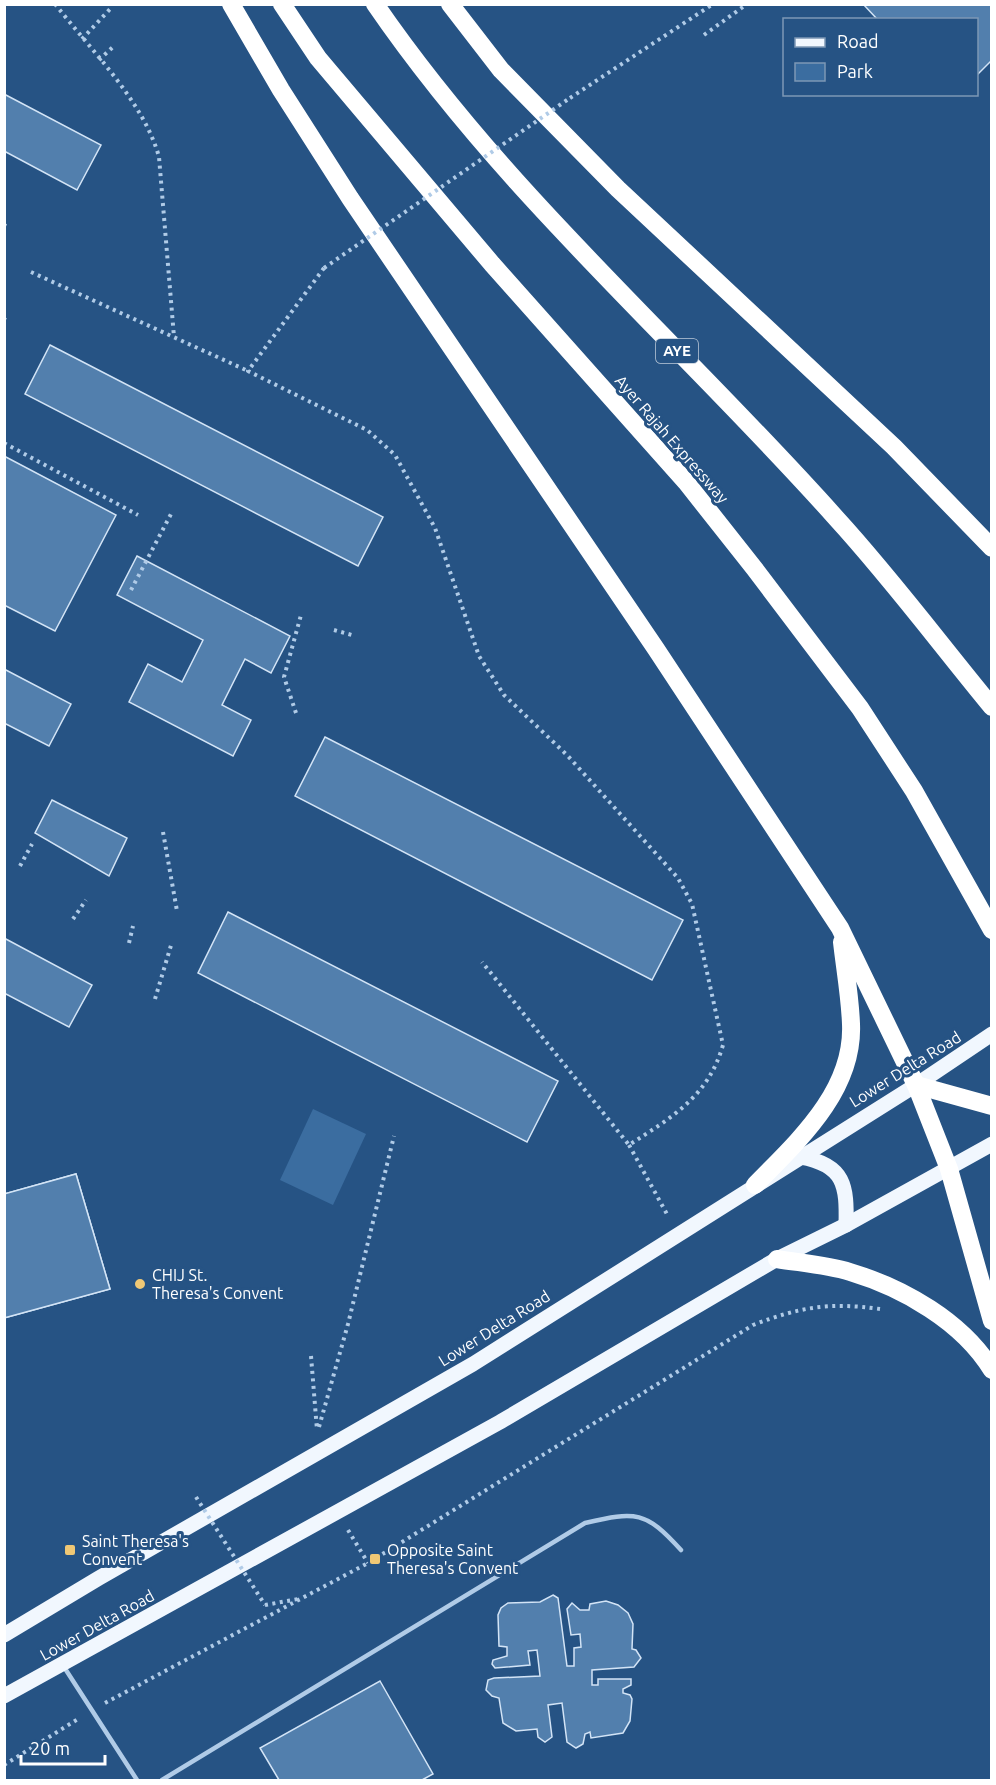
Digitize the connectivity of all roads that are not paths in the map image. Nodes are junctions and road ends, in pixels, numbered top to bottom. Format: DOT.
graph roads {
  1 [pos="231,4"];
  2 [pos="282,4"];
  3 [pos="375,4"];
  4 [pos="450,4"];
  5 [pos="992,548"];
  6 [pos="992,706"];
  7 [pos="840,928"];
  8 [pos="992,930"];
  9 [pos="987,1037"];
  10 [pos="916,1085"];
  11 [pos="992,1106"];
  12 [pos="992,1144"];
  13 [pos="801,1157"];
  14 [pos="949,1169"];
  15 [pos="755,1185"];
  16 [pos="846,1226"];
  17 [pos="777,1259"];
  18 [pos="992,1321"];
  19 [pos="992,1370"];
  20 [pos="681,1550"];
  21 [pos="4,1635"];
  22 [pos="63,1665"];
  23 [pos="4,1696"];
  24 [pos="137,1780"];
  25 [pos="162,1780"];
  1 -- 7 [label="highway"];
  2 -- 8 [label="highway, Ayer Rajah Expressway"];
  3 -- 6 [label="highway, AYE"];
  4 -- 5 [label="highway"];
  7 -- 10 [label="highway"];
  7 -- 15 [label="highway"];
  9 -- 10 [label="main road, Lower Delta Road"];
  10 -- 11 [label="highway"];
  10 -- 13 [label="main road, Lower Delta Road"];
  10 -- 14 [label="highway"];
  12 -- 14 [label="main road, Lower Delta Road"];
  13 -- 15 [label="main road, Lower Delta Road"];
  13 -- 16 [label="main road"];
  14 -- 16 [label="main road, Lower Delta Road"];
  14 -- 18 [label="highway"];
  15 -- 21 [label="main road, Lower Delta Road"];
  16 -- 17 [label="main road, Lower Delta Road"];
  17 -- 19 [label="highway"];
  17 -- 22 [label="main road, Lower Delta Road"];
  20 -- 25 [label="lane"];
  22 -- 23 [label="main road, Lower Delta Road"];
  22 -- 24 [label="lane"];
}
